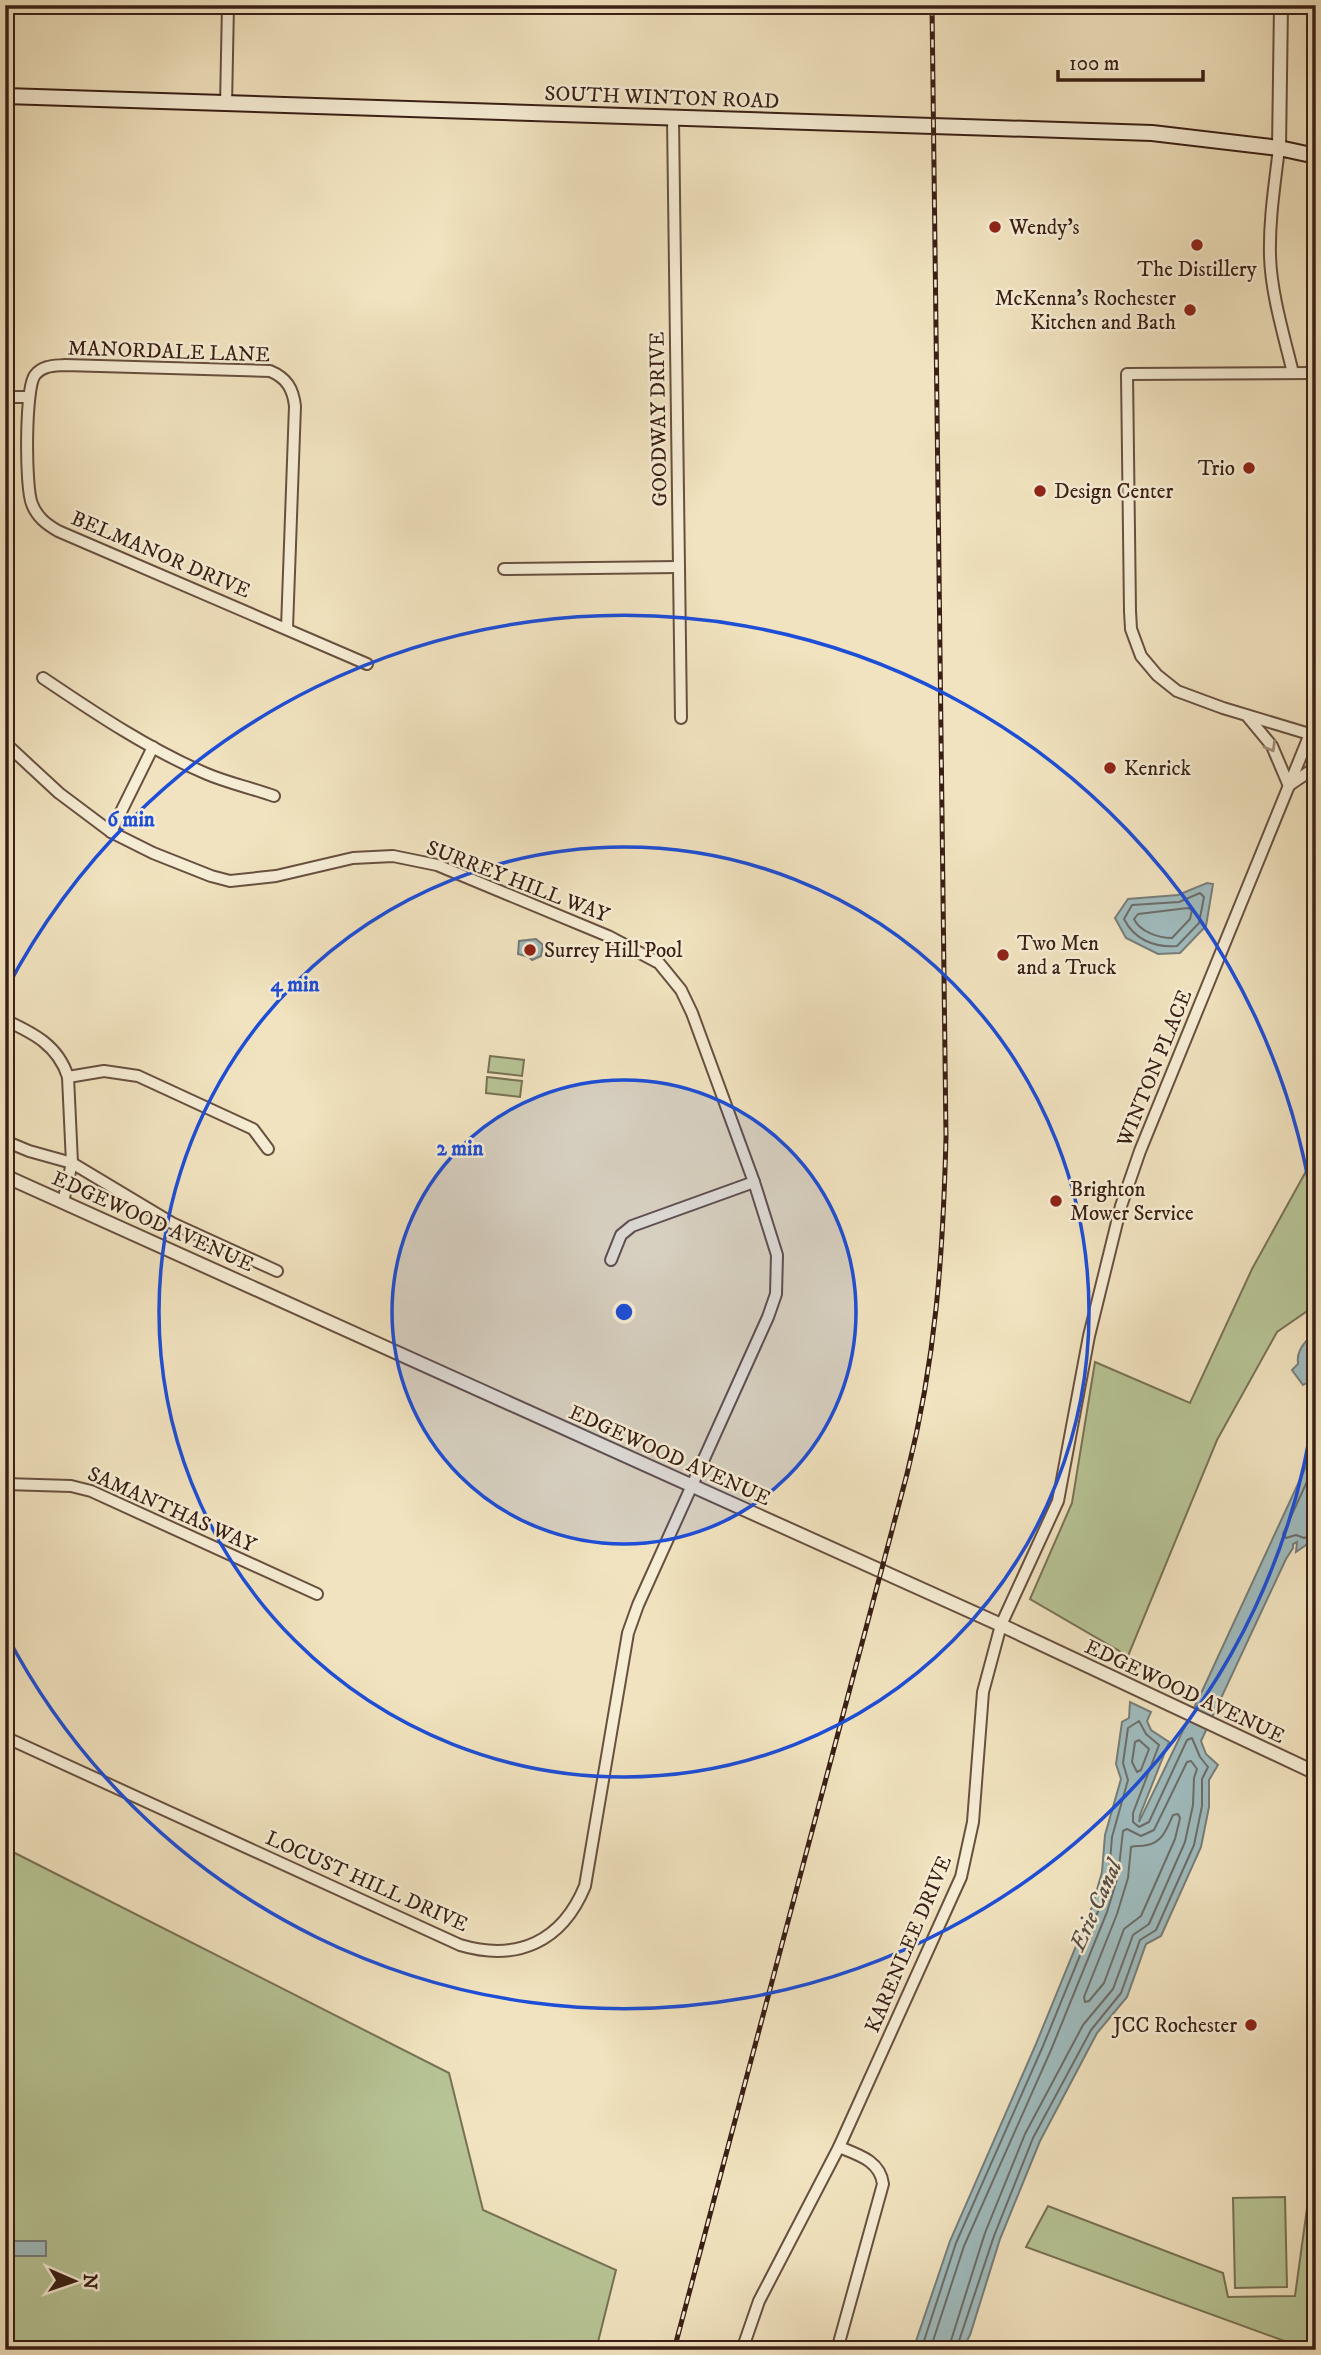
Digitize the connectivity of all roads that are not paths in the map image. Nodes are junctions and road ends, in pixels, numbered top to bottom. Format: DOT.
graph roads {
  1 [pos="228,5"];
  2 [pos="1281,5"];
  3 [pos="5,96"];
  4 [pos="226,105"];
  5 [pos="673,119"];
  6 [pos="1279,148"];
  7 [pos="1316,156"];
  8 [pos="1293,373"];
  9 [pos="1316,373"];
  10 [pos="5,397"];
  11 [pos="29,397"];
  12 [pos="680,567"];
  13 [pos="503,569"];
  14 [pos="286,628"];
  15 [pos="367,664"];
  16 [pos="43,678"];
  17 [pos="1245,715"];
  18 [pos="681,718"];
  19 [pos="1313,735"];
  20 [pos="5,743"];
  21 [pos="153,747"];
  22 [pos="1316,768"];
  23 [pos="1289,786"];
  24 [pos="274,796"];
  25 [pos="111,832"];
  26 [pos="5,1020"];
  27 [pos="68,1077"];
  28 [pos="5,1141"];
  29 [pos="268,1149"];
  30 [pos="72,1163"];
  31 [pos="5,1177"];
  32 [pos="754,1182"];
  33 [pos="63,1202"];
  34 [pos="611,1259"];
  35 [pos="276,1271"];
  36 [pos="5,1485"];
  37 [pos="692,1486"];
  38 [pos="317,1594"];
  39 [pos="1001,1625"];
  40 [pos="5,1737"];
  41 [pos="1316,1773"];
  42 [pos="839,2147"];
  43 [pos="742,2350"];
  44 [pos="836,2350"];
  1 -- 4 [label="street"];
  2 -- 6 [label="street"];
  3 -- 4 [label="main road, SOUTH WINTON ROAD"];
  4 -- 5 [label="main road, SOUTH WINTON ROAD"];
  5 -- 6 [label="main road, SOUTH WINTON ROAD"];
  5 -- 12 [label="street, GOODWAY DRIVE"];
  6 -- 7 [label="main road, SOUTH WINTON ROAD"];
  6 -- 8 [label="street"];
  8 -- 9 [label="street, WINTON PLACE"];
  8 -- 17 [label="street, WINTON PLACE"];
  10 -- 11 [label="street"];
  11 -- 14 [label="street, BELMANOR DRIVE"];
  11 -- 14 [label="street, MANORDALE LANE"];
  12 -- 13 [label="street"];
  12 -- 18 [label="street, GOODWAY DRIVE"];
  14 -- 15 [label="street, BELMANOR DRIVE"];
  16 -- 21 [label="street"];
  17 -- 19 [label="street, WINTON PLACE"];
  17 -- 23 [label="street, one-way"];
  19 -- 23 [label="street, WINTON PLACE"];
  20 -- 25 [label="street, SURREY HILL WAY"];
  21 -- 24 [label="street"];
  21 -- 25 [label="street"];
  22 -- 23 [label="street"];
  23 -- 39 [label="street, WINTON PLACE"];
  25 -- 32 [label="street, SURREY HILL WAY"];
  26 -- 27 [label="street"];
  27 -- 29 [label="street"];
  27 -- 30 [label="street"];
  28 -- 30 [label="street"];
  30 -- 33 [label="street"];
  30 -- 35 [label="street"];
  31 -- 33 [label="street, EDGEWOOD AVENUE"];
  32 -- 34 [label="street"];
  32 -- 37 [label="street, SURREY HILL WAY"];
  33 -- 37 [label="street, EDGEWOOD AVENUE"];
  36 -- 38 [label="street, SAMANTHAS WAY"];
  37 -- 39 [label="street, EDGEWOOD AVENUE"];
  37 -- 40 [label="street, LOCUST HILL DRIVE"];
  39 -- 41 [label="street, EDGEWOOD AVENUE"];
  39 -- 42 [label="street, KARENLEE DRIVE"];
  42 -- 43 [label="street, KARENLEE DRIVE"];
  42 -- 44 [label="street"];
}
